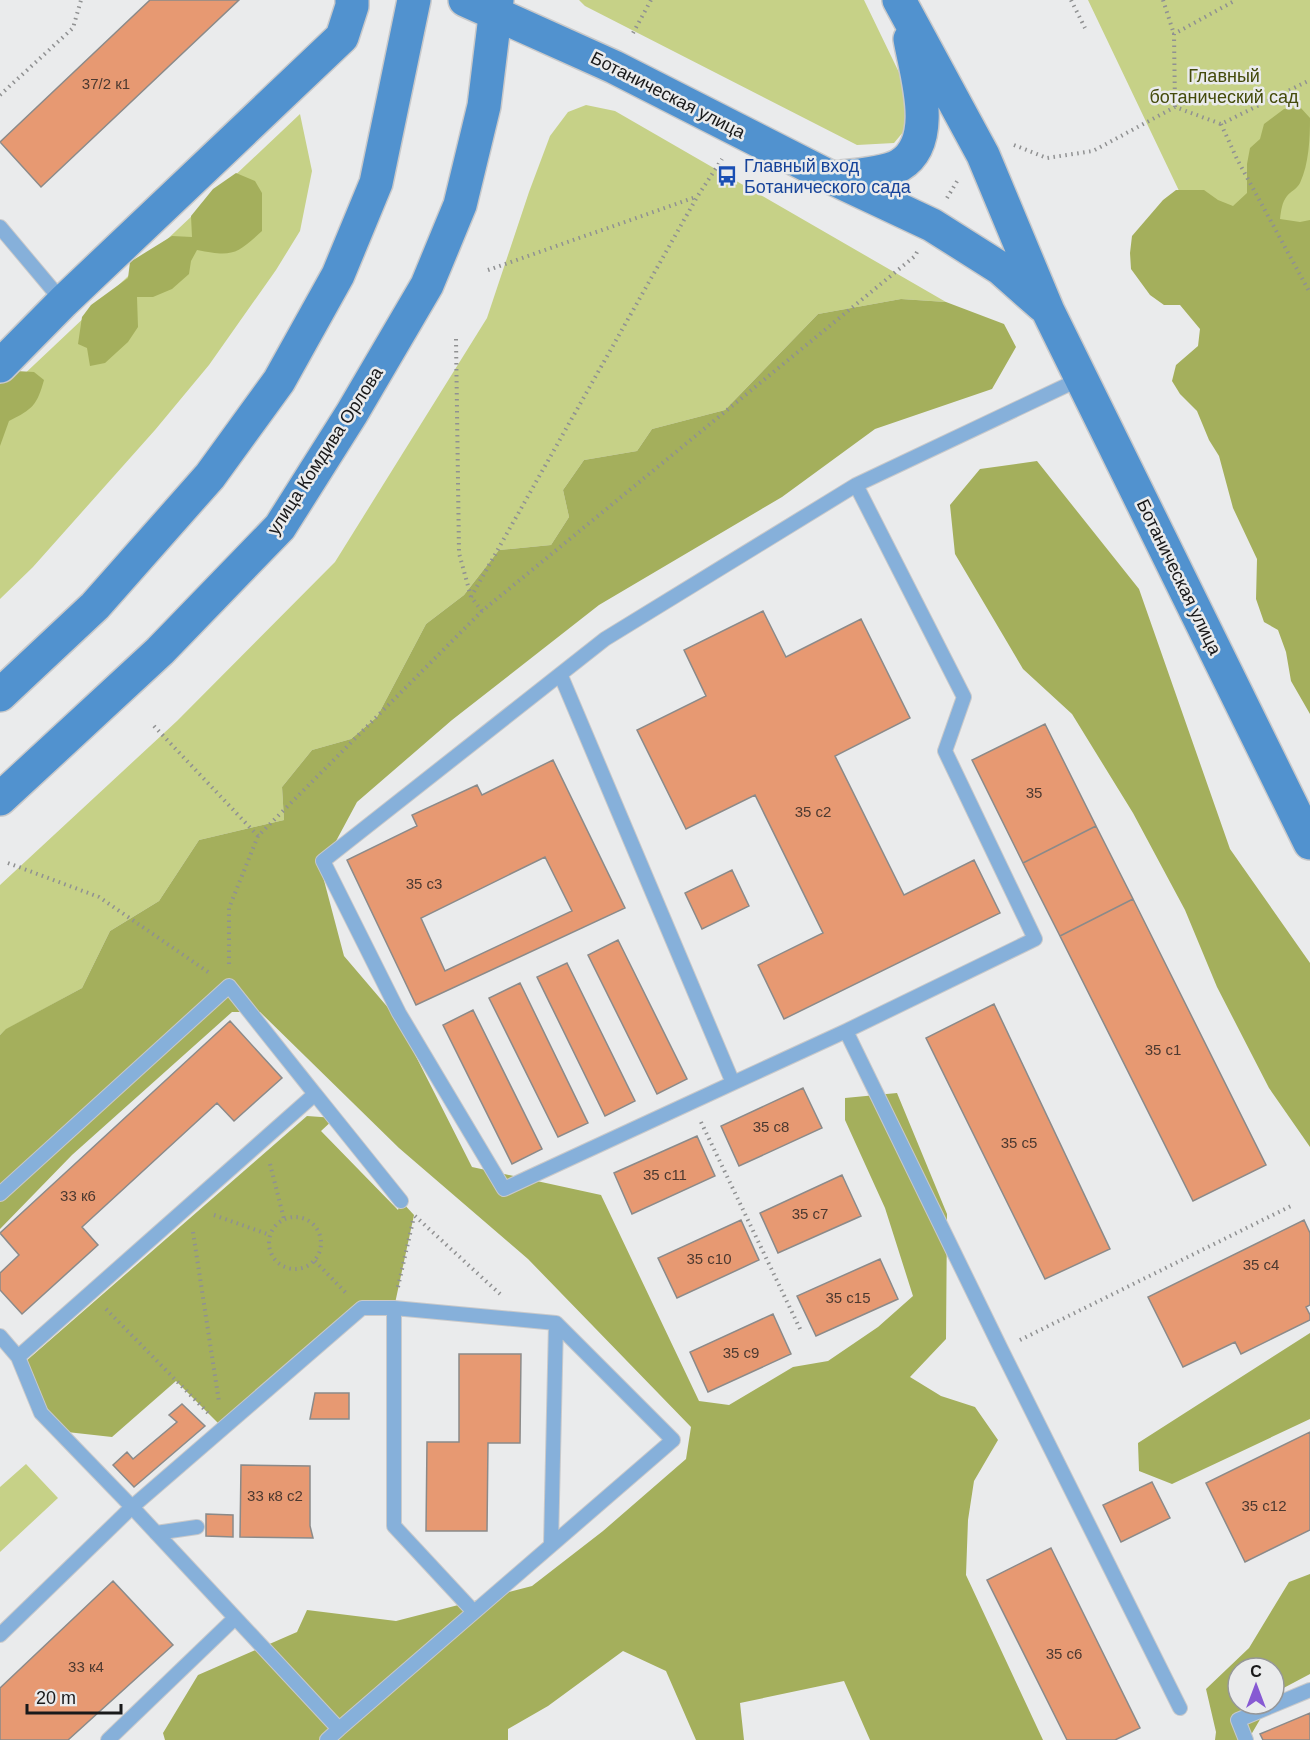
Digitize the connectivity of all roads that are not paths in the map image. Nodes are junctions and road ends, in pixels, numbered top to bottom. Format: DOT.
graph roads {
  1 [pos="352,0"];
  2 [pos="414,0"];
  3 [pos="465,0"];
  4 [pos="902,5"];
  5 [pos="497,6"];
  6 [pos="832,178"];
  7 [pos="0,227"];
  8 [pos="63,302"];
  9 [pos="1048,311"];
  10 [pos="0,366"];
  11 [pos="1082,378"];
  12 [pos="856,485"];
  13 [pos="561,676"];
  14 [pos="0,695"];
  15 [pos="0,799"];
  16 [pos="1310,843"];
  17 [pos="846,1031"];
  18 [pos="733,1083"];
  19 [pos="315,1094"];
  20 [pos="0,1194"];
  21 [pos="401,1201"];
  22 [pos="394,1308"];
  23 [pos="556,1323"];
  24 [pos="0,1336"];
  25 [pos="18,1357"];
  26 [pos="132,1508"];
  27 [pos="197,1527"];
  28 [pos="156,1533"];
  29 [pos="551,1545"];
  30 [pos="474,1612"];
  31 [pos="235,1618"];
  32 [pos="0,1635"];
  33 [pos="1310,1690"];
  34 [pos="1180,1708"];
  35 [pos="339,1729"];
  36 [pos="108,1740"];
  37 [pos="327,1740"];
  38 [pos="1246,1740"];
  1 -- 8 [label="main road"];
  2 -- 14 [label="main road"];
  3 -- 5 [label="main road, Ботаническая улица"];
  4 -- 6 [label="main road"];
  4 -- 9 [label="main road, Ботаническая улица"];
  5 -- 6 [label="main road, Ботаническая улица"];
  5 -- 15 [label="main road, улица Комдива Орлова"];
  6 -- 9 [label="main road, Ботаническая улица"];
  7 -- 8 [label="lane"];
  8 -- 10 [label="main road"];
  9 -- 11 [label="main road, Ботаническая улица"];
  11 -- 12 [label="lane"];
  11 -- 16 [label="main road, Ботаническая улица"];
  12 -- 13 [label="lane"];
  12 -- 17 [label="lane"];
  13 -- 18 [label="lane"];
  13 -- 18 [label="lane"];
  17 -- 18 [label="lane"];
  17 -- 34 [label="lane"];
  19 -- 20 [label="lane"];
  19 -- 21 [label="lane"];
  19 -- 25 [label="lane"];
  22 -- 23 [label="lane"];
  22 -- 26 [label="lane"];
  22 -- 30 [label="lane"];
  23 -- 29 [label="lane"];
  23 -- 29 [label="lane"];
  24 -- 25 [label="lane"];
  25 -- 26 [label="lane"];
  26 -- 28 [label="lane"];
  26 -- 32 [label="lane"];
  27 -- 28 [label="lane"];
  28 -- 31 [label="lane"];
  29 -- 30 [label="lane"];
  30 -- 35 [label="lane"];
  31 -- 35 [label="lane"];
  31 -- 36 [label="lane"];
  33 -- 38 [label="lane"];
  35 -- 37 [label="lane"];
}
